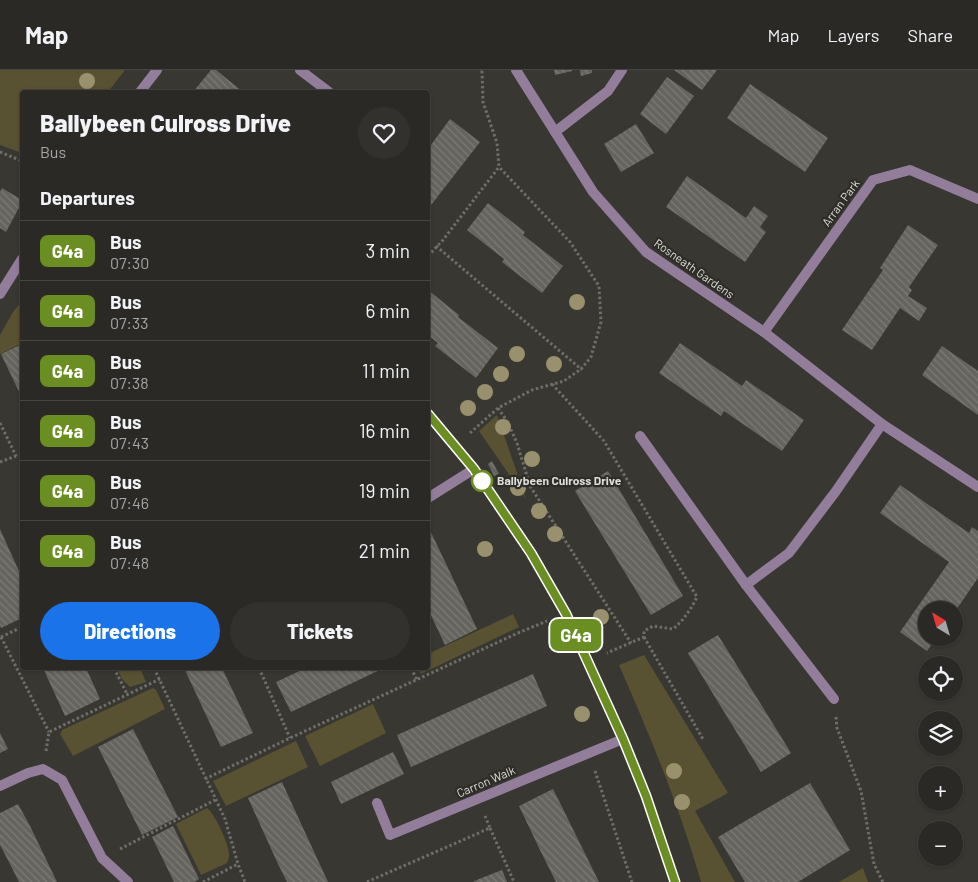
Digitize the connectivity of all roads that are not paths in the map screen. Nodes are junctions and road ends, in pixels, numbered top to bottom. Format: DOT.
graph roads {
  1 [pos="158,70"];
  2 [pos="300,70"];
  3 [pos="516,70"];
  4 [pos="622,70"];
  5 [pos="142,90"];
  6 [pos="326,90"];
  7 [pos="555,132"];
  8 [pos="978,199"];
  9 [pos="20,262"];
  10 [pos="0,294"];
  11 [pos="764,332"];
  12 [pos="430,416"];
  13 [pos="882,424"];
  14 [pos="640,436"];
  15 [pos="474,469"];
  16 [pos="978,487"];
  17 [pos="430,497"];
  18 [pos="746,585"];
  19 [pos="834,699"];
  20 [pos="623,739"];
  21 [pos="0,786"];
  22 [pos="377,803"];
  23 [pos="128,882"];
  24 [pos="675,882"];
  1 -- 5 [label="street"];
  2 -- 6 [label="street"];
  3 -- 7 [label="street, Rosneath Gardens"];
  4 -- 7 [label="street"];
  7 -- 11 [label="street, Rosneath Gardens"];
  8 -- 11 [label="street, Arran Park"];
  9 -- 10 [label="street"];
  11 -- 13 [label="street, Rosneath Gardens"];
  12 -- 15 [label="street"];
  13 -- 16 [label="street, Rosneath Gardens"];
  13 -- 18 [label="street"];
  14 -- 18 [label="street"];
  15 -- 17 [label="street"];
  15 -- 20 [label="street"];
  18 -- 19 [label="street"];
  20 -- 22 [label="street, Carron Walk"];
  20 -- 24 [label="street"];
  21 -- 23 [label="street"];
}
